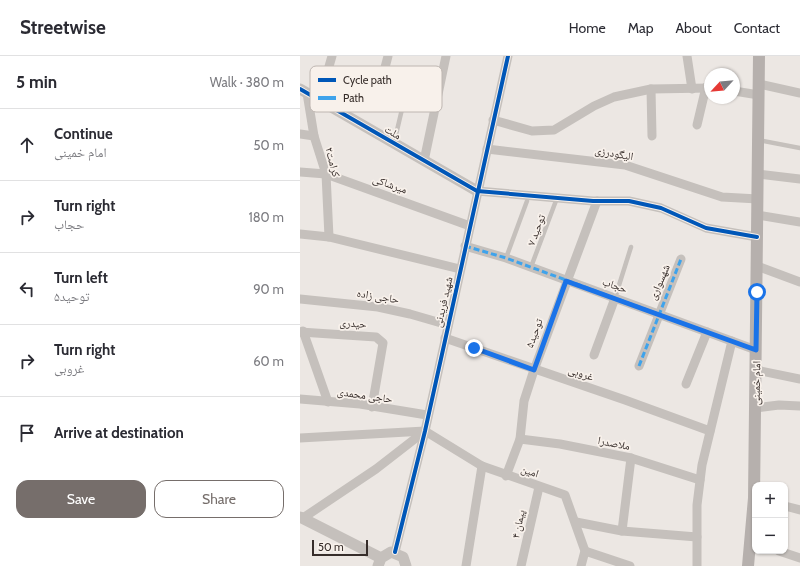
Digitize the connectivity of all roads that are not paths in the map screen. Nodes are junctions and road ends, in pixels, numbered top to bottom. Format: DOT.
graph roads {
  1 [pos="332,56"];
  2 [pos="388,56"];
  3 [pos="446,56"];
  4 [pos="508,56"];
  5 [pos="687,56"];
  6 [pos="759,56"];
  7 [pos="329,66"];
  8 [pos="385,66"];
  9 [pos="442,75"];
  10 [pos="704,88"];
  11 [pos="692,89"];
  12 [pos="651,90"];
  13 [pos="759,90"];
  14 [pos="303,91"];
  15 [pos="740,92"];
  16 [pos="800,93"];
  17 [pos="704,101"];
  18 [pos="340,112"];
  19 [pos="401,112"];
  20 [pos="434,112"];
  21 [pos="493,120"];
  22 [pos="697,125"];
  23 [pos="300,134"];
  24 [pos="314,136"];
  25 [pos="652,136"];
  26 [pos="758,140"];
  27 [pos="394,143"];
  28 [pos="800,148"];
  29 [pos="487,149"];
  30 [pos="424,160"];
  31 [pos="300,172"];
  32 [pos="326,174"];
  33 [pos="758,174"];
  34 [pos="800,179"];
  35 [pos="477,192"];
  36 [pos="557,198"];
  37 [pos="758,199"];
  38 [pos="527,201"];
  39 [pos="597,201"];
  40 [pos="758,215"];
  41 [pos="800,222"];
  42 [pos="470,226"];
  43 [pos="300,234"];
  44 [pos="329,237"];
  45 [pos="757,237"];
  46 [pos="465,246"];
  47 [pos="631,247"];
  48 [pos="506,258"];
  49 [pos="681,259"];
  50 [pos="757,266"];
  51 [pos="531,268"];
  52 [pos="460,269"];
  53 [pos="566,281"];
  54 [pos="800,282"];
  55 [pos="615,298"];
  56 [pos="302,299"];
  57 [pos="658,314"];
  58 [pos="448,325"];
  59 [pos="301,332"];
  60 [pos="707,332"];
  61 [pos="445,338"];
  62 [pos="732,341"];
  63 [pos="756,350"];
  64 [pos="594,355"];
  65 [pos="639,366"];
  66 [pos="534,370"];
  67 [pos="756,370"];
  68 [pos="800,379"];
  69 [pos="686,384"];
  70 [pos="300,399"];
  71 [pos="328,402"];
  72 [pos="800,406"];
  73 [pos="372,407"];
  74 [pos="755,408"];
  75 [pos="427,415"];
  76 [pos="425,431"];
  77 [pos="710,431"];
  78 [pos="300,438"];
  79 [pos="520,439"];
  80 [pos="631,458"];
  81 [pos="482,466"];
  82 [pos="506,476"];
  83 [pos="700,480"];
  84 [pos="755,482"];
  85 [pos="539,487"];
  86 [pos="788,507"];
  87 [pos="800,510"];
  88 [pos="301,517"];
  89 [pos="576,522"];
  90 [pos="622,531"];
  91 [pos="697,538"];
  92 [pos="752,548"];
  93 [pos="585,551"];
  94 [pos="395,552"];
  95 [pos="788,554"];
  96 [pos="800,558"];
  97 [pos="380,562"];
  98 [pos="406,566"];
  99 [pos="466,566"];
  100 [pos="521,566"];
  101 [pos="581,566"];
  102 [pos="630,566"];
  103 [pos="697,566"];
  104 [pos="748,566"];
  1 -- 7 [label="street"];
  2 -- 8 [label="street"];
  3 -- 9 [label="street"];
  4 -- 21 [label="street, شهید فریدنی"];
  5 -- 11 [label="street"];
  6 -- 13 [label="main road, امام خمینی"];
  10 -- 11 [label="street"];
  11 -- 12 [label="street"];
  12 -- 21 [label="street"];
  12 -- 25 [label="street"];
  13 -- 15 [label="street"];
  13 -- 16 [label="street"];
  13 -- 26 [label="main road, امام خمینی"];
  14 -- 24 [label="street, کرامت۲"];
  17 -- 22 [label="street"];
  18 -- 27 [label="street, ملت"];
  19 -- 27 [label="lane"];
  20 -- 30 [label="street"];
  21 -- 29 [label="street, شهید فریدنی"];
  23 -- 24 [label="street"];
  24 -- 32 [label="street, کرامت۲"];
  26 -- 28 [label="lane"];
  26 -- 33 [label="main road, امام خمینی"];
  27 -- 30 [label="street, ملت"];
  29 -- 35 [label="street, شهید فریدنی"];
  29 -- 37 [label="street, الیگودرزی"];
  30 -- 35 [label="street, ملت"];
  31 -- 32 [label="street, میرشاکی"];
  32 -- 42 [label="street, میرشاکی"];
  32 -- 44 [label="street, کرامت۲"];
  33 -- 34 [label="street"];
  33 -- 37 [label="main road, امام خمینی"];
  35 -- 36 [label="street"];
  35 -- 42 [label="street, شهید فریدنی"];
  36 -- 39 [label="street"];
  36 -- 51 [label="lane, توحید ۷"];
  37 -- 40 [label="main road, امام خمینی"];
  38 -- 48 [label="lane"];
  39 -- 45 [label="street"];
  39 -- 53 [label="street, توحید۵"];
  40 -- 41 [label="street"];
  40 -- 45 [label="main road, امام خمینی"];
  42 -- 46 [label="street, شهید فریدنی"];
  43 -- 44 [label="street"];
  44 -- 52 [label="street"];
  45 -- 50 [label="main road, امام خمینی"];
  46 -- 48 [label="street, حجاب"];
  46 -- 52 [label="street, شهید فریدنی"];
  47 -- 55 [label="lane"];
  48 -- 51 [label="street, حجاب"];
  49 -- 57 [label="street, شهسواری"];
  50 -- 54 [label="street"];
  50 -- 63 [label="main road, امام خمینی"];
  51 -- 53 [label="street, حجاب"];
  52 -- 58 [label="street, شهید فریدنی"];
  53 -- 55 [label="street, حجاب"];
  53 -- 66 [label="street, توحید۵"];
  55 -- 57 [label="street, حجاب"];
  55 -- 64 [label="street"];
  56 -- 58 [label="street, حاجی زاده"];
  57 -- 60 [label="street, حجاب"];
  57 -- 65 [label="street, شهسواری"];
  58 -- 61 [label="street, شهید فریدنی"];
  59 -- 71 [label="street"];
  59 -- 73 [label="street, حیدری"];
  60 -- 62 [label="street, حجاب"];
  60 -- 69 [label="street"];
  61 -- 66 [label="street, غروبی"];
  61 -- 75 [label="street, شهید فریدنی"];
  62 -- 63 [label="street, حجاب"];
  62 -- 77 [label="street"];
  63 -- 67 [label="main road, امام خمینی"];
  66 -- 77 [label="street, غروبی"];
  66 -- 79 [label="street, توحید۵"];
  67 -- 68 [label="street"];
  67 -- 74 [label="main road, امام خمینی"];
  70 -- 71 [label="street, حاجی محمدی"];
  71 -- 73 [label="street, حاجی محمدی"];
  72 -- 74 [label="street"];
  73 -- 75 [label="street, حاجی محمدی"];
  74 -- 84 [label="main road, امام خمینی"];
  75 -- 76 [label="street, شهید فریدنی"];
  76 -- 78 [label="street"];
  76 -- 81 [label="street, امین"];
  76 -- 88 [label="street"];
  76 -- 94 [label="street, شهید فریدنی"];
  77 -- 83 [label="street"];
  79 -- 80 [label="street, ملاصدرا"];
  79 -- 82 [label="street, توحید۵"];
  80 -- 83 [label="street, ملاصدرا"];
  80 -- 90 [label="street"];
  81 -- 82 [label="street, امین"];
  81 -- 99 [label="street"];
  82 -- 85 [label="street, امین"];
  83 -- 91 [label="street"];
  85 -- 89 [label="street, امین"];
  85 -- 100 [label="street, پیمان ۴"];
  86 -- 87 [label="street"];
  88 -- 97 [label="street"];
  89 -- 90 [label="street"];
  89 -- 93 [label="street, امین"];
  90 -- 91 [label="street"];
  91 -- 103 [label="street"];
  92 -- 104 [label="main road, امام خمینی"];
  93 -- 101 [label="street"];
  93 -- 102 [label="street"];
  94 -- 97 [label="street"];
  94 -- 98 [label="street"];
  95 -- 96 [label="street"];
}
